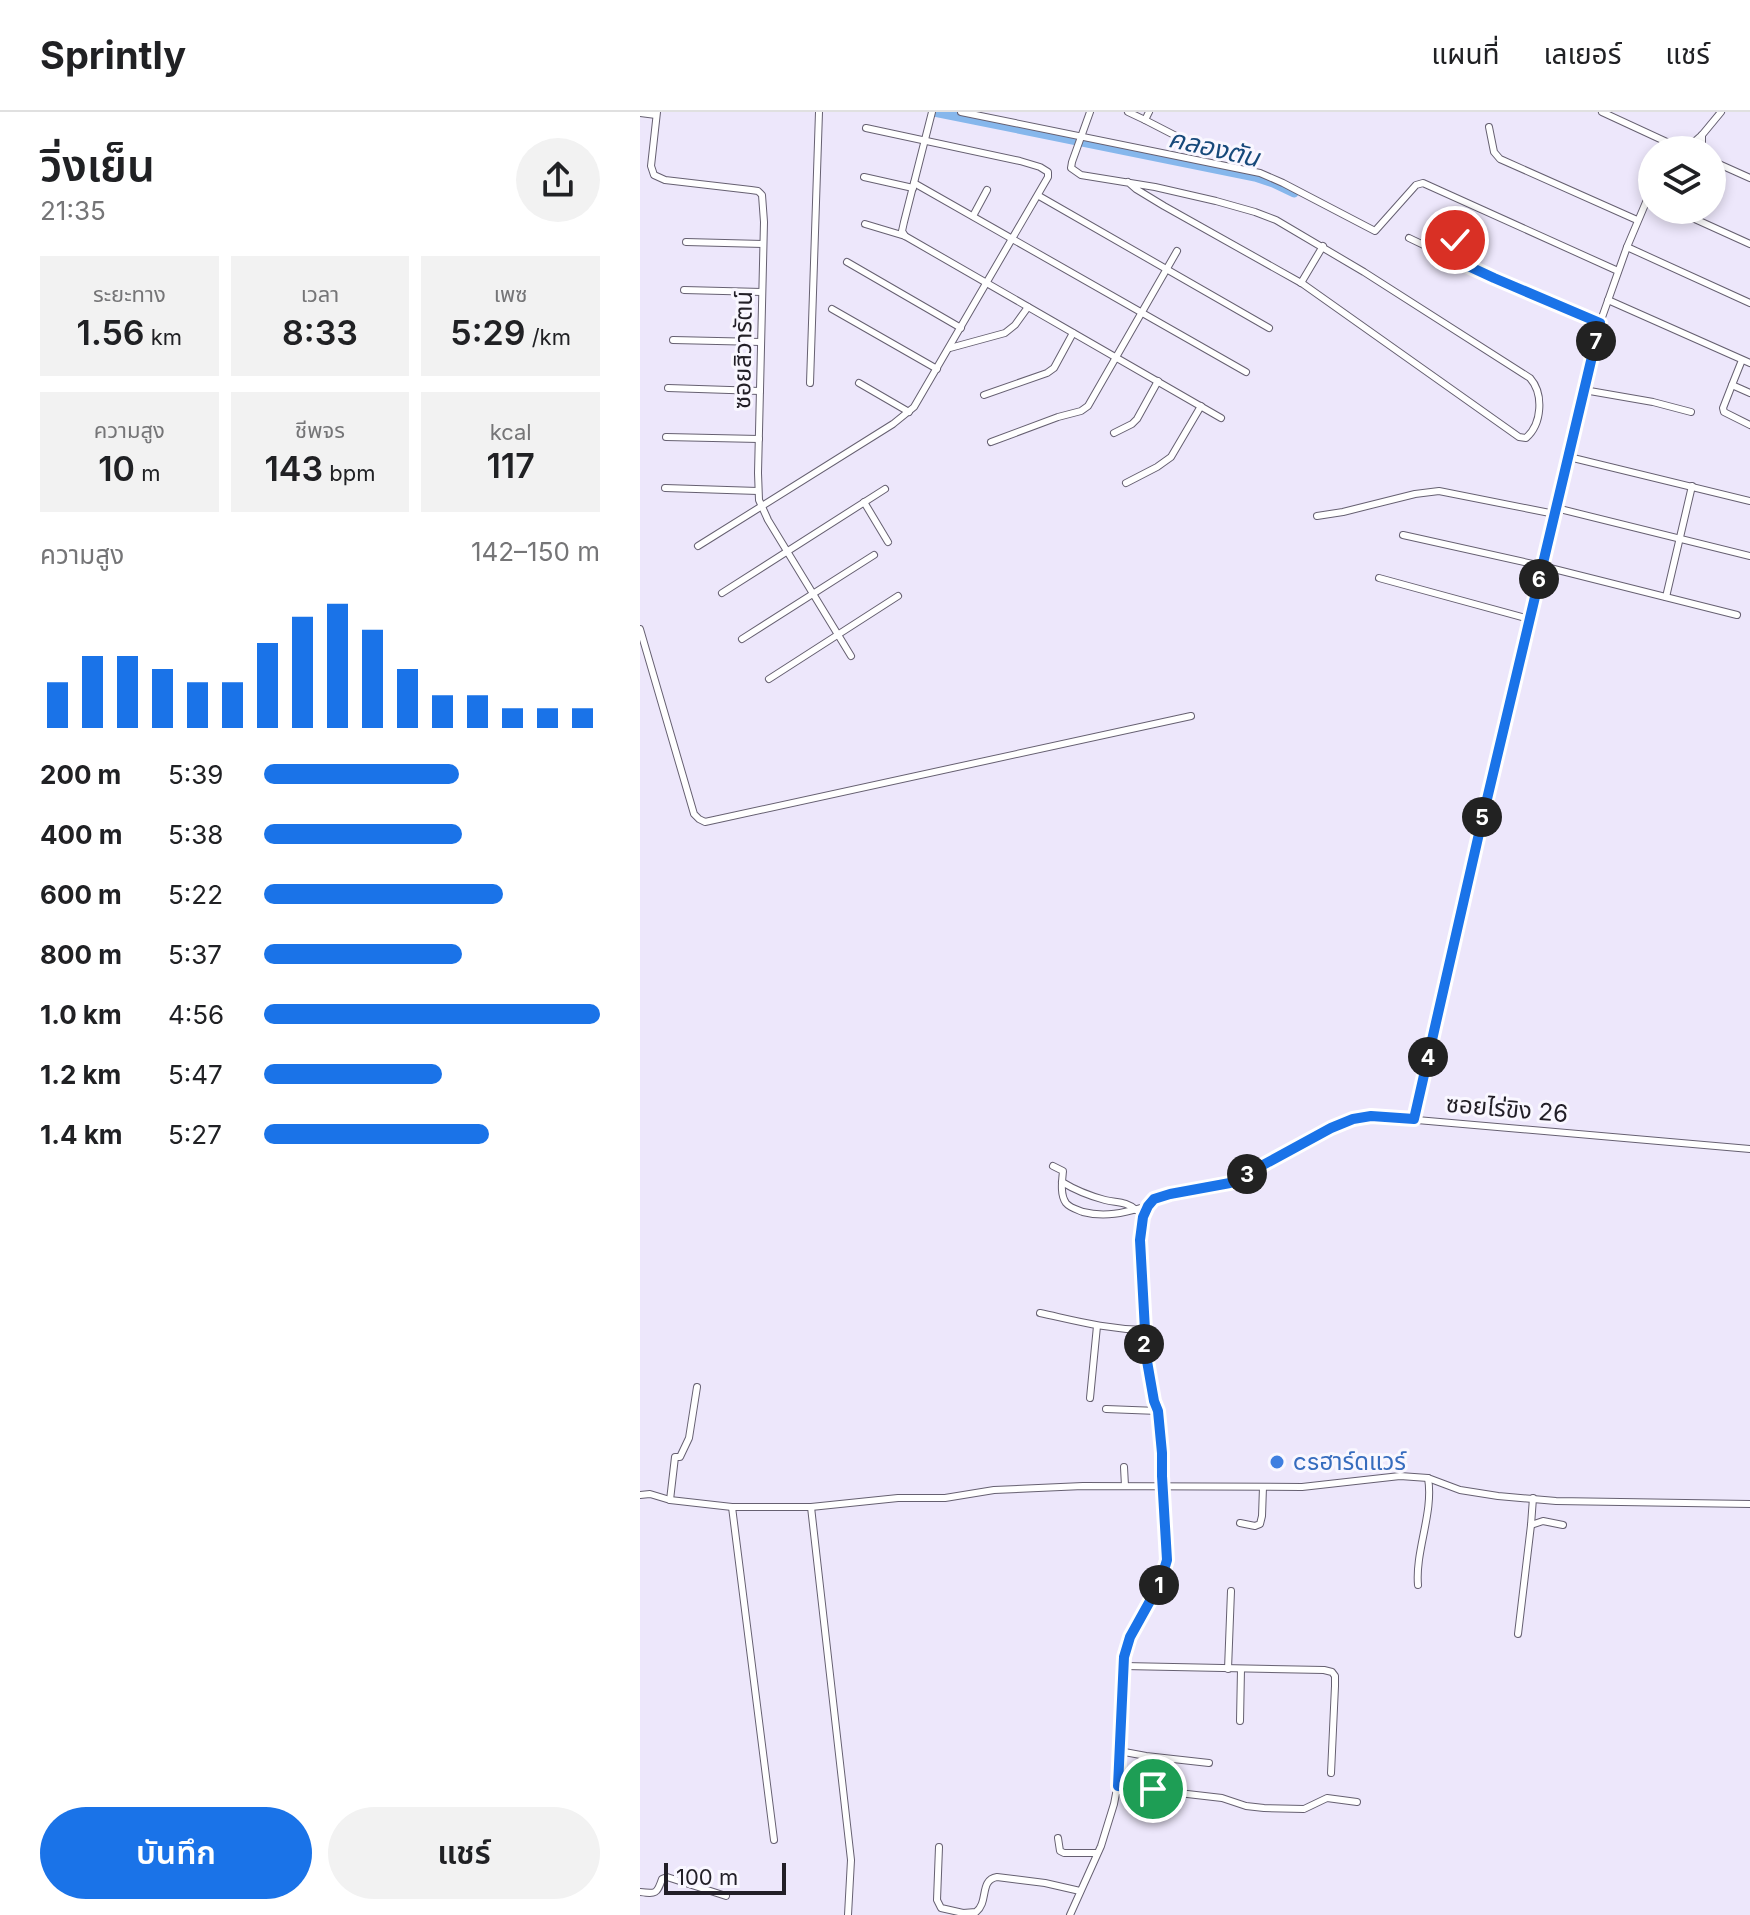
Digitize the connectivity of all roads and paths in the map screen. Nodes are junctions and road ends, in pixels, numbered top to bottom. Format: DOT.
graph roads {
  1 [pos="819,112"];
  2 [pos="961,112"];
  3 [pos="1090,112"];
  4 [pos="1128,112"];
  5 [pos="1149,112"];
  6 [pos="1602,112"];
  7 [pos="1721,112"];
  8 [pos="640,113"];
  9 [pos="656,113"];
  10 [pos="932,113"];
  11 [pos="1145,120"];
  12 [pos="1489,127"];
  13 [pos="866,128"];
  14 [pos="1702,135"];
  15 [pos="1654,136"];
  16 [pos="1178,137"];
  17 [pos="1080,139"];
  18 [pos="926,141"];
  19 [pos="640,165"];
  20 [pos="651,166"];
  21 [pos="1726,167"];
  22 [pos="864,177"];
  23 [pos="1750,178"];
  24 [pos="1128,182"];
  25 [pos="914,186"];
  26 [pos="987,190"];
  27 [pos="1039,196"];
  28 [pos="973,216"];
  29 [pos="1637,220"];
  30 [pos="865,224"];
  31 [pos="1706,224"];
  32 [pos="905,236"];
  33 [pos="1409,238"];
  34 [pos="1014,239"];
  35 [pos="1455,240"];
  36 [pos="686,242"];
  37 [pos="763,244"];
  38 [pos="1750,244"];
  39 [pos="1323,246"];
  40 [pos="1627,247"];
  41 [pos="1177,251"];
  42 [pos="1453,259"];
  43 [pos="847,262"];
  44 [pos="1167,270"];
  45 [pos="1618,271"];
  46 [pos="1301,283"];
  47 [pos="987,284"];
  48 [pos="684,290"];
  49 [pos="762,292"];
  50 [pos="1608,300"];
  51 [pos="1750,303"];
  52 [pos="1028,307"];
  53 [pos="832,309"];
  54 [pos="1143,313"];
  55 [pos="1600,323"];
  56 [pos="961,328"];
  57 [pos="1269,328"];
  58 [pos="1073,333"];
  59 [pos="673,340"];
  60 [pos="761,342"];
  61 [pos="950,348"];
  62 [pos="1116,357"];
  63 [pos="1742,360"];
  64 [pos="1750,363"];
  65 [pos="937,369"];
  66 [pos="1246,372"];
  67 [pos="1158,381"];
  68 [pos="810,383"];
  69 [pos="859,383"];
  70 [pos="1732,385"];
  71 [pos="668,388"];
  72 [pos="1584,390"];
  73 [pos="760,391"];
  74 [pos="1750,393"];
  75 [pos="984,395"];
  76 [pos="1201,406"];
  77 [pos="909,412"];
  78 [pos="1691,412"];
  79 [pos="1221,418"];
  80 [pos="1750,425"];
  81 [pos="1114,433"];
  82 [pos="666,437"];
  83 [pos="759,439"];
  84 [pos="991,442"];
  85 [pos="1569,457"];
  86 [pos="1126,483"];
  87 [pos="1692,486"];
  88 [pos="665,488"];
  89 [pos="885,489"];
  90 [pos="758,491"];
  91 [pos="1750,501"];
  92 [pos="864,502"];
  93 [pos="761,506"];
  94 [pos="1556,511"];
  95 [pos="1317,516"];
  96 [pos="1403,535"];
  97 [pos="1679,539"];
  98 [pos="888,542"];
  99 [pos="698,546"];
  100 [pos="787,552"];
  101 [pos="874,555"];
  102 [pos="1750,556"];
  103 [pos="1542,566"];
  104 [pos="1379,578"];
  105 [pos="722,593"];
  106 [pos="812,593"];
  107 [pos="898,596"];
  108 [pos="1666,597"];
  109 [pos="1737,615"];
  110 [pos="1529,619"];
  111 [pos="640,629"];
  112 [pos="838,635"];
  113 [pos="742,639"];
  114 [pos="851,656"];
  115 [pos="769,679"];
  116 [pos="1191,716"];
  117 [pos="1414,1119"];
  118 [pos="1750,1149"];
  119 [pos="1053,1166"];
  120 [pos="1062,1182"];
  121 [pos="1148,1206"];
  122 [pos="1136,1210"];
  123 [pos="1040,1313"];
  124 [pos="1097,1326"];
  125 [pos="1145,1330"];
  126 [pos="697,1387"];
  127 [pos="1090,1398"];
  128 [pos="1106,1409"];
  129 [pos="1158,1411"];
  130 [pos="1124,1467"];
  131 [pos="1429,1481"];
  132 [pos="1125,1486"];
  133 [pos="1162,1488"];
  134 [pos="1262,1490"];
  135 [pos="640,1495"];
  136 [pos="670,1500"];
  137 [pos="1532,1501"];
  138 [pos="1750,1504"];
  139 [pos="811,1507"];
  140 [pos="733,1510"];
  141 [pos="1532,1522"];
  142 [pos="1240,1523"];
  143 [pos="1563,1525"];
  144 [pos="1418,1585"];
  145 [pos="1231,1591"];
  146 [pos="1518,1634"];
  147 [pos="1124,1666"];
  148 [pos="1228,1669"];
  149 [pos="1241,1669"];
  150 [pos="1240,1721"];
  151 [pos="1119,1751"];
  152 [pos="1209,1763"];
  153 [pos="1331,1773"];
  154 [pos="1118,1786"];
  155 [pos="1357,1802"];
  156 [pos="1058,1838"];
  157 [pos="774,1840"];
  158 [pos="939,1847"];
  159 [pos="1097,1853"];
  160 [pos="1080,1891"];
  161 [pos="640,1892"];
  162 [pos="726,1896"];
  163 [pos="848,1915"];
  164 [pos="1070,1915"];
  1 -- 68 [label="street"];
  2 -- 17 [label="street"];
  3 -- 17 [label="street"];
  4 -- 11 [label="street"];
  5 -- 11 [label="street"];
  6 -- 15 [label="street"];
  7 -- 14 [label="street"];
  8 -- 9 [label="street"];
  9 -- 20 [label="street"];
  10 -- 18 [label="street"];
  11 -- 16 [label="street"];
  12 -- 29 [label="street"];
  13 -- 18 [label="street"];
  17 -- 24 [label="street"];
  17 -- 45 [label="street"];
  18 -- 25 [label="street"];
  18 -- 27 [label="street"];
  19 -- 20 [label="street"];
  20 -- 37 [label="street, ซอยสิวารัตน์"];
  21 -- 23 [label="street"];
  22 -- 25 [label="street"];
  24 -- 39 [label="street"];
  24 -- 46 [label="street"];
  25 -- 28 [label="street"];
  25 -- 32 [label="street"];
  26 -- 28 [label="street"];
  27 -- 34 [label="street"];
  27 -- 44 [label="street"];
  28 -- 34 [label="street"];
  29 -- 40 [label="street"];
  30 -- 32 [label="street"];
  31 -- 38 [label="street"];
  32 -- 47 [label="street"];
  33 -- 42 [label="street"];
  34 -- 47 [label="street"];
  34 -- 54 [label="street"];
  35 -- 42 [label="street"];
  36 -- 37 [label="street"];
  37 -- 49 [label="street, ซอยสิวารัตน์"];
  39 -- 46 [label="street"];
  39 -- 46 [label="street"];
  40 -- 45 [label="street"];
  40 -- 51 [label="street"];
  41 -- 44 [label="street"];
  42 -- 55 [label="street"];
  43 -- 56 [label="street"];
  44 -- 54 [label="street"];
  44 -- 57 [label="street"];
  45 -- 50 [label="street"];
  47 -- 52 [label="street"];
  47 -- 56 [label="street"];
  48 -- 49 [label="street"];
  49 -- 60 [label="street, ซอยสิวารัตน์"];
  50 -- 55 [label="street"];
  50 -- 63 [label="street"];
  52 -- 58 [label="street"];
  52 -- 61 [label="street"];
  53 -- 65 [label="street"];
  54 -- 62 [label="street"];
  54 -- 66 [label="street"];
  55 -- 72 [label="street"];
  56 -- 61 [label="street"];
  58 -- 62 [label="street"];
  58 -- 75 [label="street"];
  59 -- 60 [label="street"];
  60 -- 73 [label="street, ซอยสิวารัตน์"];
  61 -- 65 [label="street"];
  62 -- 67 [label="street"];
  62 -- 84 [label="street"];
  63 -- 64 [label="street"];
  63 -- 70 [label="street"];
  65 -- 77 [label="street"];
  67 -- 76 [label="street"];
  67 -- 81 [label="street"];
  69 -- 77 [label="street"];
  70 -- 74 [label="street"];
  70 -- 80 [label="street"];
  71 -- 73 [label="street"];
  72 -- 78 [label="street"];
  72 -- 85 [label="street"];
  73 -- 83 [label="street, ซอยสิวารัตน์"];
  76 -- 79 [label="street"];
  76 -- 86 [label="street"];
  77 -- 93 [label="street"];
  82 -- 83 [label="street"];
  83 -- 90 [label="street, ซอยสิวารัตน์"];
  85 -- 87 [label="street"];
  85 -- 94 [label="street"];
  87 -- 91 [label="street"];
  87 -- 97 [label="street"];
  88 -- 90 [label="street"];
  89 -- 92 [label="street"];
  90 -- 93 [label="street, ซอยสิวารัตน์"];
  92 -- 98 [label="street"];
  92 -- 100 [label="street"];
  93 -- 99 [label="street"];
  93 -- 100 [label="street, ซอยสิวารัตน์"];
  94 -- 95 [label="street"];
  94 -- 97 [label="street"];
  94 -- 103 [label="street"];
  96 -- 103 [label="street"];
  97 -- 102 [label="street"];
  97 -- 108 [label="street"];
  100 -- 105 [label="street"];
  100 -- 106 [label="street, ซอยสิวารัตน์"];
  101 -- 106 [label="street"];
  103 -- 108 [label="street"];
  103 -- 110 [label="street"];
  104 -- 110 [label="street"];
  106 -- 112 [label="street, ซอยสิวารัตน์"];
  106 -- 113 [label="street"];
  107 -- 112 [label="street"];
  108 -- 109 [label="street"];
  110 -- 117 [label="street"];
  111 -- 116 [label="street"];
  112 -- 114 [label="street, ซอยสิวารัตน์"];
  112 -- 115 [label="street"];
  117 -- 118 [label="street, ซอยไร่ขิง 26"];
  117 -- 121 [label="street, ซอยไร่ขิง 26"];
  119 -- 120 [label="street"];
  120 -- 122 [label="street"];
  120 -- 122 [label="street, ซอยไร่ขิง 26"];
  121 -- 122 [label="street, ซอยไร่ขิง 26"];
  121 -- 125 [label="street"];
  123 -- 124 [label="street"];
  124 -- 125 [label="street"];
  124 -- 127 [label="street"];
  125 -- 129 [label="street"];
  126 -- 136 [label="street"];
  128 -- 129 [label="street"];
  129 -- 133 [label="street"];
  130 -- 132 [label="street"];
  131 -- 134 [label="street"];
  131 -- 137 [label="street"];
  131 -- 144 [label="street"];
  132 -- 133 [label="street"];
  132 -- 139 [label="street"];
  133 -- 134 [label="street"];
  133 -- 147 [label="street"];
  134 -- 142 [label="street"];
  135 -- 136 [label="street"];
  136 -- 140 [label="street"];
  137 -- 138 [label="street"];
  137 -- 141 [label="street"];
  139 -- 140 [label="street"];
  139 -- 163 [label="street"];
  140 -- 157 [label="street"];
  141 -- 143 [label="street"];
  141 -- 146 [label="street"];
  145 -- 148 [label="street"];
  147 -- 148 [label="street"];
  147 -- 151 [label="street"];
  148 -- 149 [label="street"];
  149 -- 150 [label="street"];
  149 -- 153 [label="street"];
  151 -- 152 [label="street"];
  151 -- 154 [label="street"];
  154 -- 155 [label="street"];
  154 -- 159 [label="street"];
  156 -- 159 [label="street"];
  158 -- 160 [label="street"];
  159 -- 160 [label="street"];
  160 -- 164 [label="street"];
  161 -- 162 [label="street"];
}
